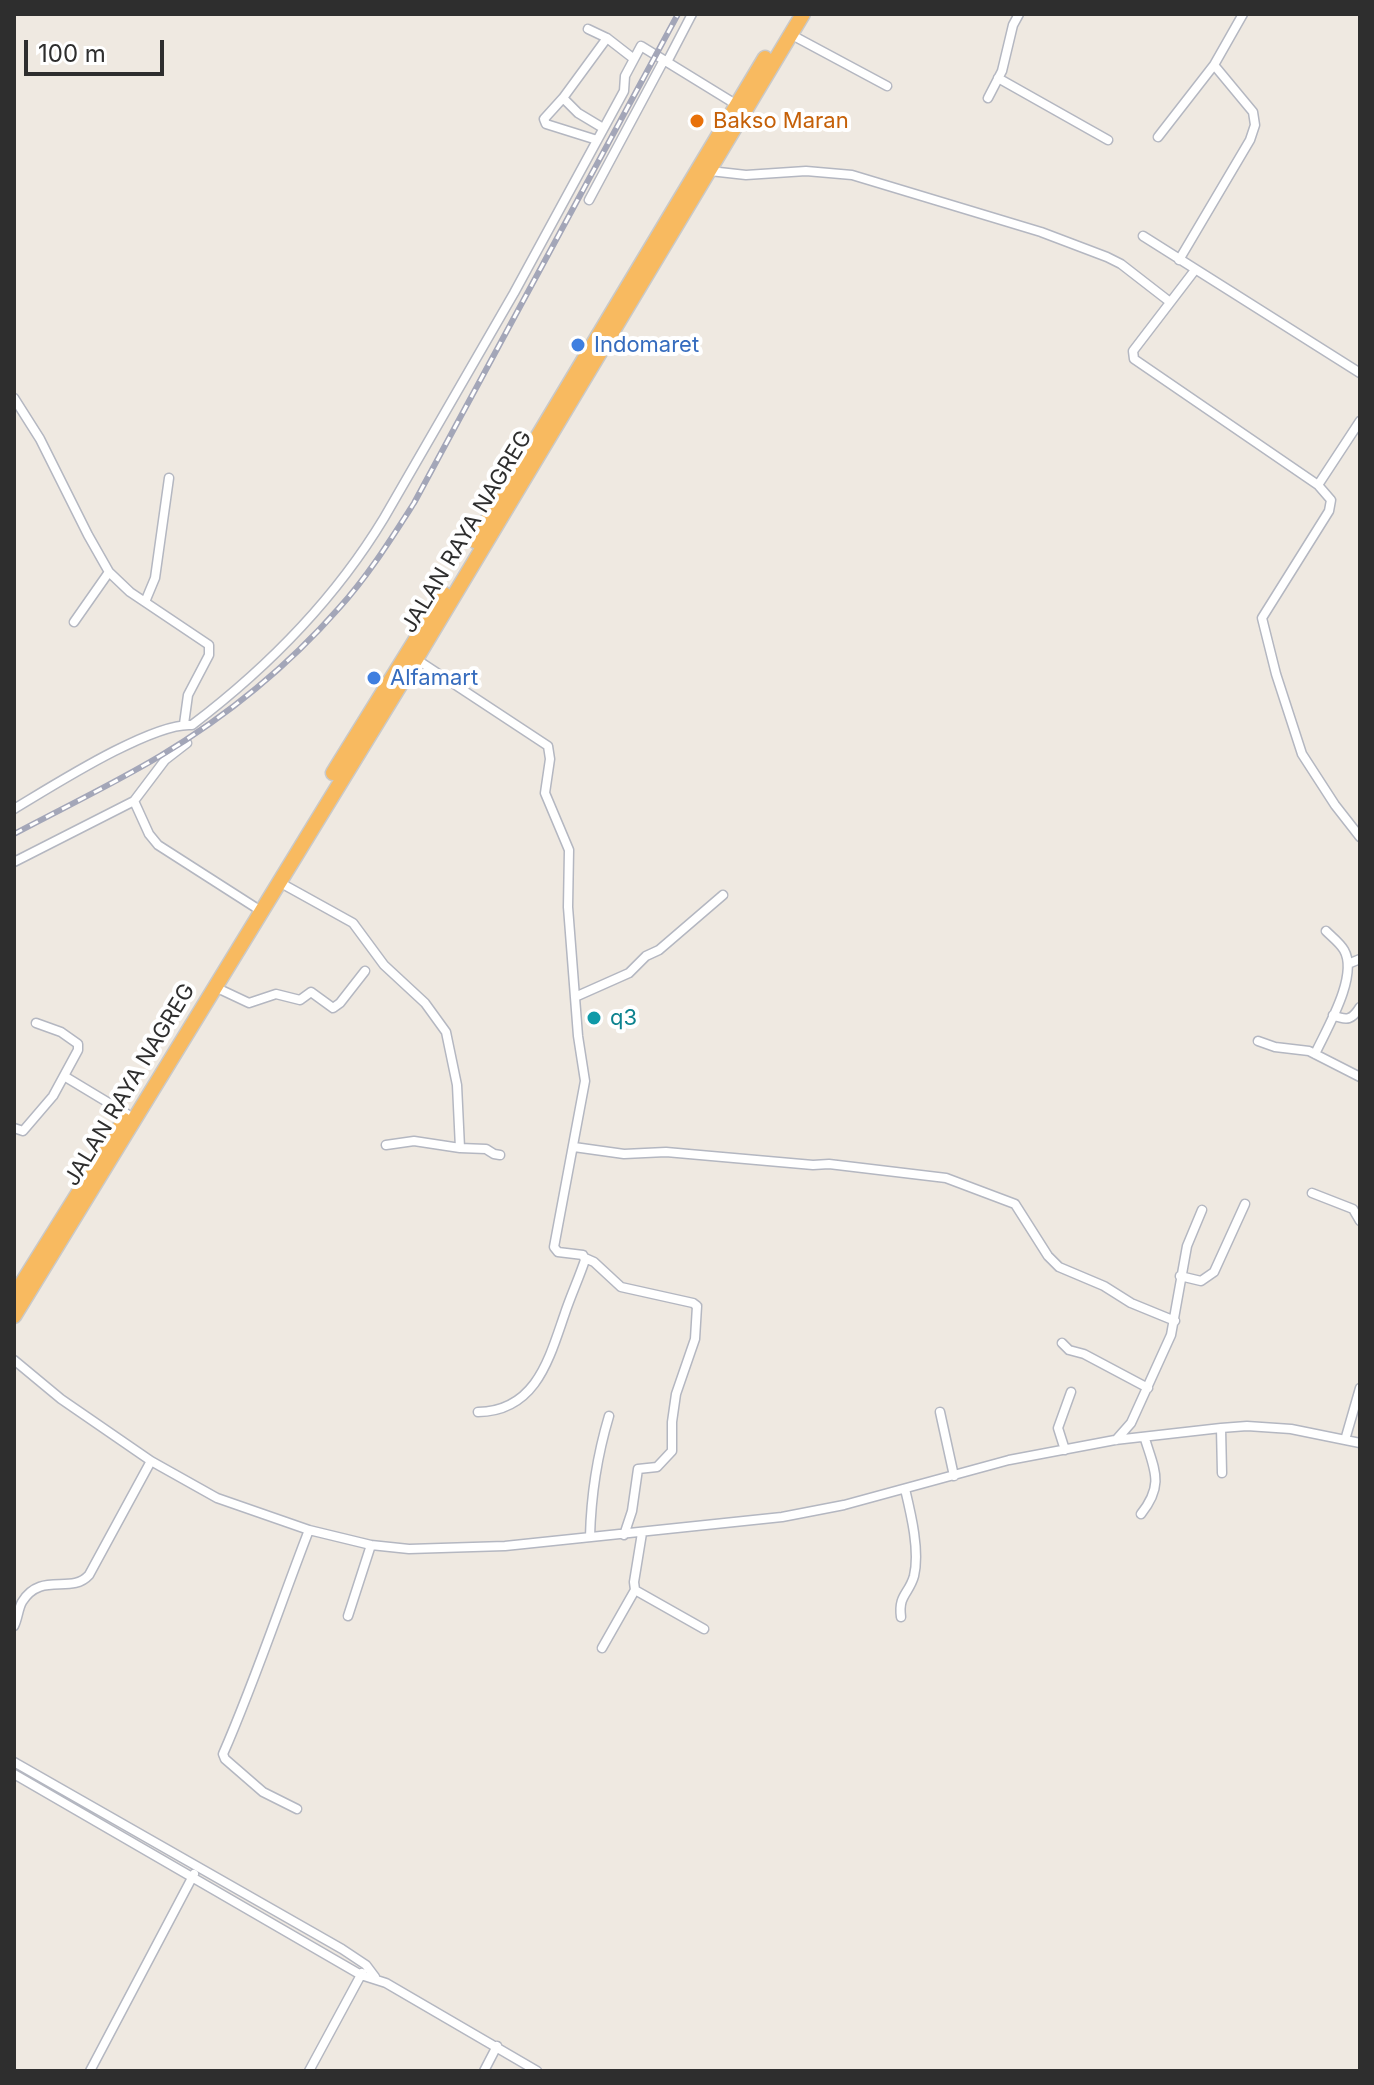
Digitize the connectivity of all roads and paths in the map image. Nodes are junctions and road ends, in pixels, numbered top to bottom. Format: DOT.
graph roads {
  1 [pos="692,14"];
  2 [pos="792,14"];
  3 [pos="803,14"];
  4 [pos="1019,14"];
  5 [pos="1243,14"];
  6 [pos="588,29"];
  7 [pos="790,34"];
  8 [pos="607,38"];
  9 [pos="634,59"];
  10 [pos="665,61"];
  11 [pos="1214,65"];
  12 [pos="998,78"];
  13 [pos="887,86"];
  14 [pos="563,98"];
  15 [pos="988,98"];
  16 [pos="737,105"];
  17 [pos="603,128"];
  18 [pos="1158,137"];
  19 [pos="597,140"];
  20 [pos="1108,140"];
  21 [pos="710,171"];
  22 [pos="589,200"];
  23 [pos="1143,236"];
  24 [pos="1179,260"];
  25 [pos="1195,270"];
  26 [pos="1170,302"];
  27 [pos="1360,373"];
  28 [pos="14,398"];
  29 [pos="1360,421"];
  30 [pos="169,478"];
  31 [pos="1318,485"];
  32 [pos="109,572"];
  33 [pos="145,602"];
  34 [pos="74,622"];
  35 [pos="412,656"];
  36 [pos="184,724"];
  37 [pos="187,743"];
  38 [pos="134,801"];
  39 [pos="14,809"];
  40 [pos="1360,837"];
  41 [pos="14,862"];
  42 [pos="278,882"];
  43 [pos="723,895"];
  44 [pos="257,909"];
  45 [pos="1326,931"];
  46 [pos="1360,959"];
  47 [pos="1348,964"];
  48 [pos="365,971"];
  49 [pos="215,987"];
  50 [pos="575,997"];
  51 [pos="1360,1007"];
  52 [pos="1333,1015"];
  53 [pos="36,1023"];
  54 [pos="1258,1041"];
  55 [pos="1315,1054"];
  56 [pos="66,1077"];
  57 [pos="1360,1077"];
  58 [pos="127,1114"];
  59 [pos="14,1128"];
  60 [pos="386,1145"];
  61 [pos="574,1147"];
  62 [pos="460,1148"];
  63 [pos="500,1155"];
  64 [pos="1312,1193"];
  65 [pos="1245,1204"];
  66 [pos="1202,1210"];
  67 [pos="1360,1221"];
  68 [pos="585,1258"];
  69 [pos="1180,1276"];
  70 [pos="14,1296"];
  71 [pos="14,1316"];
  72 [pos="1175,1321"];
  73 [pos="1062,1343"];
  74 [pos="14,1360"];
  75 [pos="1148,1388"];
  76 [pos="1360,1388"];
  77 [pos="1071,1392"];
  78 [pos="478,1412"];
  79 [pos="940,1412"];
  80 [pos="609,1416"];
  81 [pos="1221,1428"];
  82 [pos="1145,1439"];
  83 [pos="1115,1440"];
  84 [pos="1345,1440"];
  85 [pos="1360,1443"];
  86 [pos="1065,1450"];
  87 [pos="151,1461"];
  88 [pos="1222,1473"];
  89 [pos="954,1476"];
  90 [pos="905,1489"];
  91 [pos="1141,1514"];
  92 [pos="309,1530"];
  93 [pos="642,1533"];
  94 [pos="624,1535"];
  95 [pos="590,1537"];
  96 [pos="371,1545"];
  97 [pos="635,1590"];
  98 [pos="348,1616"];
  99 [pos="901,1617"];
  100 [pos="14,1626"];
  101 [pos="704,1629"];
  102 [pos="602,1648"];
  103 [pos="14,1762"];
  104 [pos="14,1774"];
  105 [pos="297,1809"];
  106 [pos="198,1867"];
  107 [pos="192,1877"];
  108 [pos="366,1965"];
  109 [pos="361,1975"];
  110 [pos="376,1978"];
  111 [pos="497,2046"];
  112 [pos="90,2071"];
  113 [pos="309,2071"];
  114 [pos="484,2071"];
  115 [pos="537,2071"];
  1 -- 10 [label="street"];
  2 -- 16 [label="highway, JALAN RAYA NAGREG"];
  3 -- 7 [label="highway, JALAN RAYA NAGREG"];
  4 -- 12 [label="street"];
  5 -- 11 [label="street"];
  6 -- 8 [label="street"];
  7 -- 13 [label="street"];
  7 -- 21 [label="highway, JALAN RAYA NAGREG"];
  8 -- 9 [label="street"];
  8 -- 14 [label="street"];
  9 -- 10 [label="street"];
  9 -- 17 [label="street"];
  10 -- 16 [label="street"];
  10 -- 22 [label="street"];
  11 -- 18 [label="street"];
  11 -- 24 [label="street"];
  12 -- 15 [label="street"];
  12 -- 20 [label="street"];
  14 -- 17 [label="street"];
  14 -- 19 [label="street"];
  16 -- 35 [label="highway, JALAN RAYA NAGREG"];
  17 -- 19 [label="street"];
  19 -- 36 [label="street"];
  21 -- 26 [label="street"];
  21 -- 35 [label="highway, JALAN RAYA NAGREG"];
  23 -- 24 [label="street"];
  24 -- 25 [label="street"];
  25 -- 26 [label="street"];
  25 -- 27 [label="street"];
  26 -- 31 [label="street"];
  28 -- 32 [label="street"];
  29 -- 31 [label="street"];
  30 -- 33 [label="street"];
  31 -- 40 [label="street"];
  32 -- 33 [label="street"];
  32 -- 34 [label="street"];
  33 -- 36 [label="street"];
  35 -- 42 [label="highway, JALAN RAYA NAGREG"];
  35 -- 44 [label="highway, JALAN RAYA NAGREG"];
  35 -- 50 [label="street"];
  36 -- 39 [label="street"];
  37 -- 38 [label="street"];
  38 -- 41 [label="street"];
  38 -- 44 [label="street"];
  42 -- 44 [label="highway, JALAN RAYA NAGREG"];
  42 -- 62 [label="street"];
  43 -- 50 [label="street"];
  44 -- 49 [label="highway, JALAN RAYA NAGREG"];
  44 -- 58 [label="highway, JALAN RAYA NAGREG"];
  45 -- 47 [label="street"];
  46 -- 47 [label="street"];
  47 -- 52 [label="street"];
  48 -- 49 [label="street"];
  49 -- 71 [label="highway, JALAN RAYA NAGREG"];
  50 -- 61 [label="street"];
  51 -- 52 [label="street"];
  52 -- 55 [label="street"];
  53 -- 56 [label="street"];
  54 -- 55 [label="street"];
  55 -- 57 [label="street"];
  56 -- 58 [label="street"];
  56 -- 59 [label="street"];
  58 -- 70 [label="highway, JALAN RAYA NAGREG"];
  60 -- 62 [label="street"];
  61 -- 68 [label="street"];
  61 -- 72 [label="street"];
  62 -- 63 [label="street"];
  64 -- 67 [label="street"];
  65 -- 69 [label="street"];
  66 -- 69 [label="street"];
  68 -- 78 [label="street"];
  68 -- 94 [label="street"];
  69 -- 72 [label="street"];
  72 -- 75 [label="street"];
  73 -- 75 [label="street"];
  74 -- 87 [label="street"];
  75 -- 83 [label="street"];
  76 -- 84 [label="street"];
  77 -- 86 [label="street"];
  79 -- 89 [label="street"];
  80 -- 95 [label="street"];
  81 -- 82 [label="street"];
  81 -- 84 [label="street"];
  81 -- 88 [label="street"];
  82 -- 83 [label="street"];
  82 -- 91 [label="street"];
  83 -- 86 [label="street"];
  84 -- 85 [label="street"];
  86 -- 89 [label="street"];
  87 -- 92 [label="street"];
  87 -- 100 [label="street"];
  89 -- 90 [label="street"];
  90 -- 93 [label="street"];
  90 -- 99 [label="street"];
  92 -- 96 [label="street"];
  92 -- 105 [label="street"];
  93 -- 94 [label="street"];
  93 -- 97 [label="street"];
  94 -- 95 [label="street"];
  95 -- 96 [label="street"];
  96 -- 98 [label="street"];
  97 -- 101 [label="street"];
  97 -- 102 [label="street"];
  103 -- 106 [label="street"];
  104 -- 107 [label="street"];
  106 -- 107 [label="street"];
  106 -- 108 [label="street"];
  107 -- 109 [label="street"];
  107 -- 112 [label="street"];
  108 -- 109 [label="street"];
  108 -- 110 [label="street"];
  109 -- 110 [label="street"];
  109 -- 113 [label="street"];
  110 -- 111 [label="street"];
  111 -- 114 [label="street"];
  111 -- 115 [label="street"];
}
